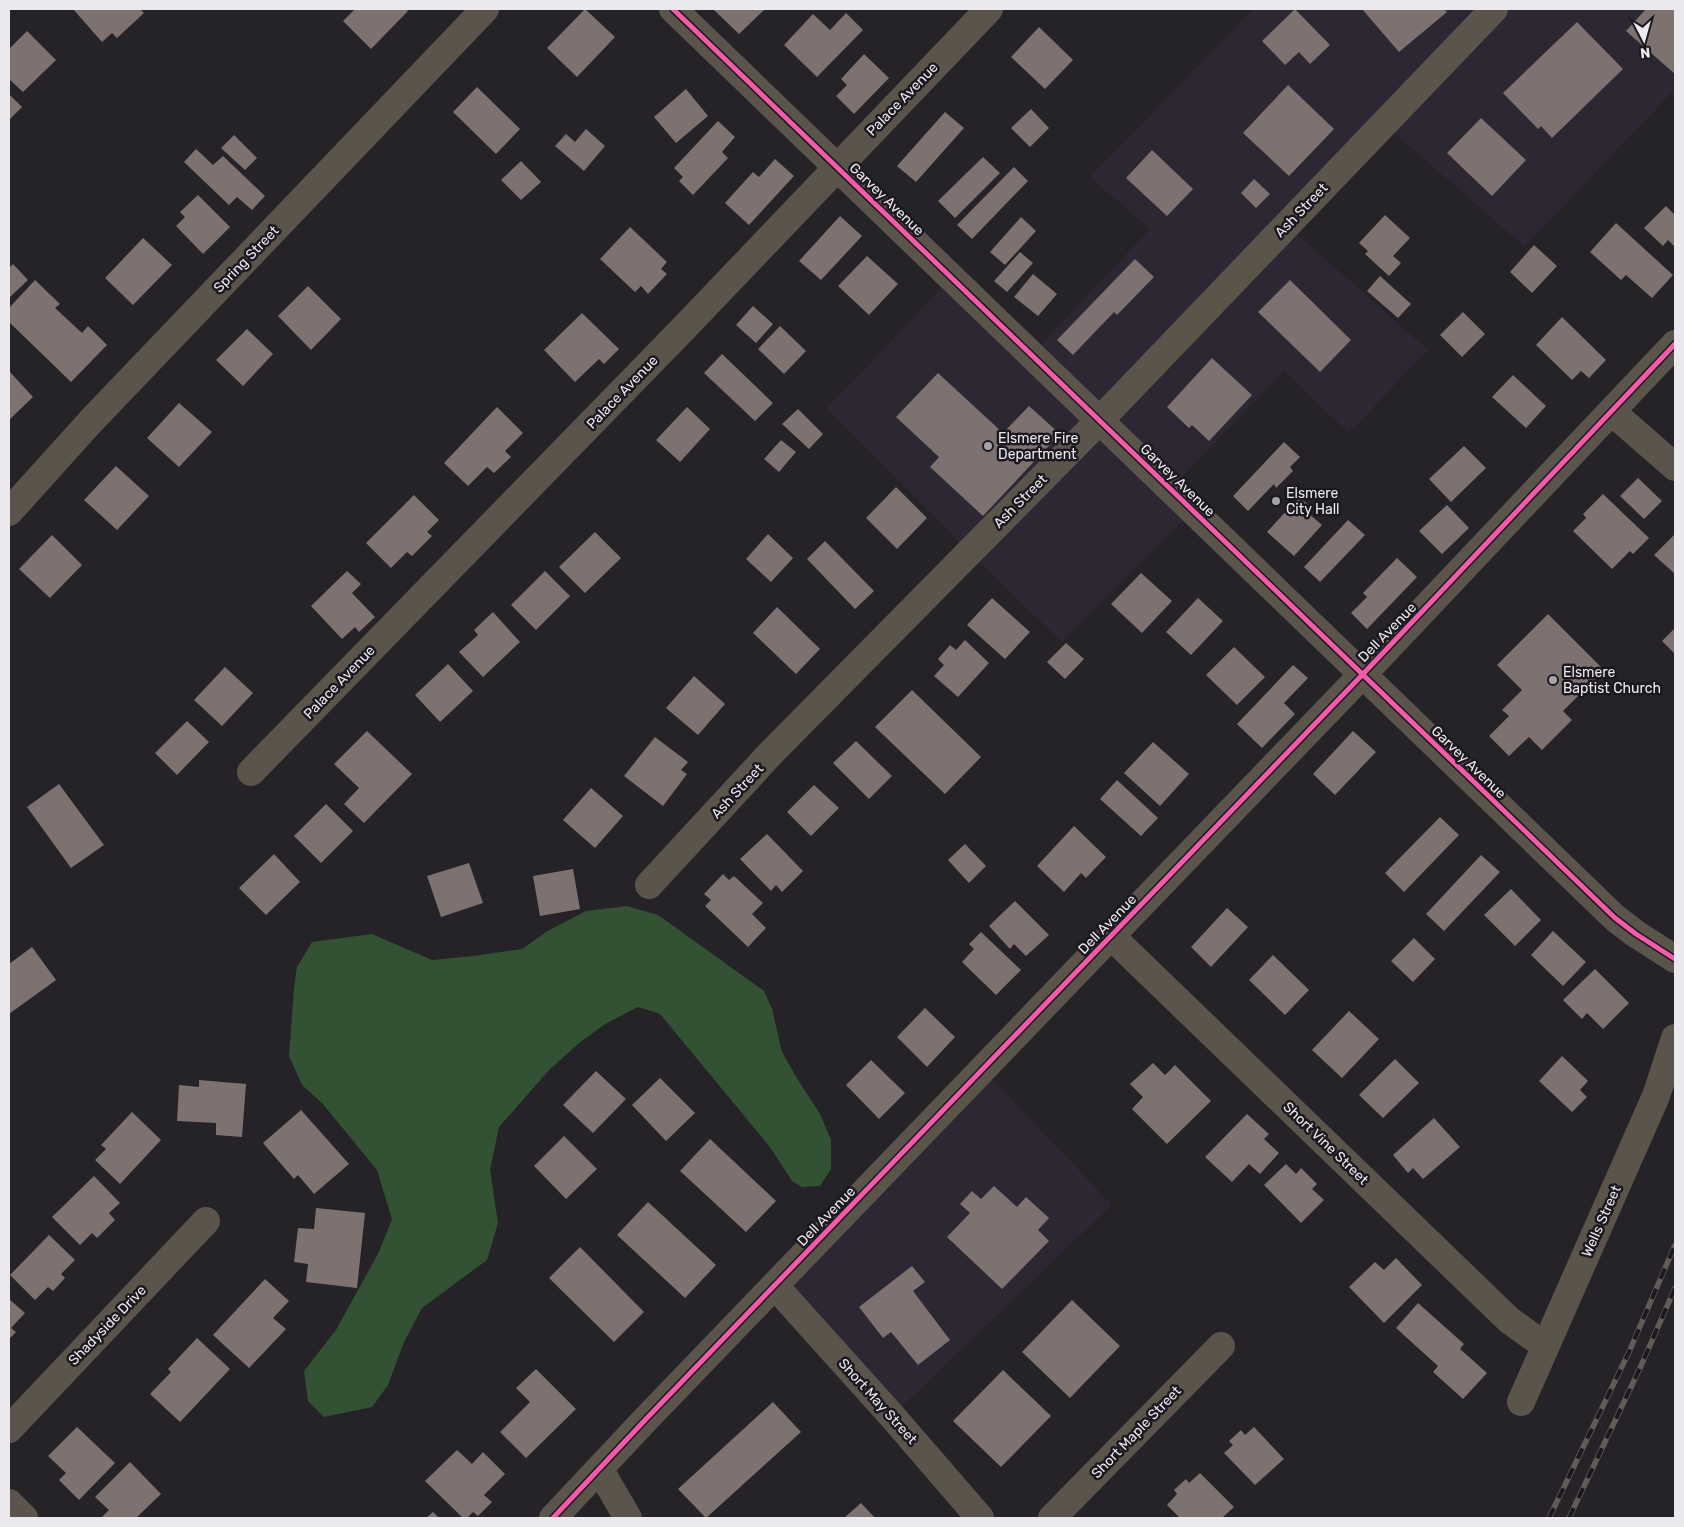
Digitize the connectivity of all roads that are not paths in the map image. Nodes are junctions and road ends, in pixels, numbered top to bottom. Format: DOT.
graph roads {
  1 [pos="485,9"];
  2 [pos="673,9"];
  3 [pos="989,9"];
  4 [pos="1494,9"];
  5 [pos="837,167"];
  6 [pos="1675,344"];
  7 [pos="1612,412"];
  8 [pos="1100,420"];
  9 [pos="1675,467"];
  10 [pos="9,512"];
  11 [pos="1363,674"];
  12 [pos="251,772"];
  13 [pos="649,885"];
  14 [pos="1111,936"];
  15 [pos="1675,959"];
  16 [pos="1675,1038"];
  17 [pos="206,1221"];
  18 [pos="775,1286"];
  19 [pos="1220,1346"];
  20 [pos="1545,1346"];
  21 [pos="1521,1402"];
  22 [pos="9,1429"];
  23 [pos="600,1470"];
  24 [pos="9,1503"];
  25 [pos="24,1518"];
  26 [pos="553,1518"];
  27 [pos="628,1518"];
  28 [pos="980,1518"];
  29 [pos="1052,1518"];
  1 -- 10 [label="street, Spring Street"];
  2 -- 5 [label="street, Garvey Avenue"];
  3 -- 5 [label="street, Palace Avenue"];
  4 -- 8 [label="street, Ash Street"];
  5 -- 8 [label="street, Garvey Avenue"];
  5 -- 12 [label="street, Palace Avenue"];
  6 -- 7 [label="street, Dell Avenue"];
  7 -- 9 [label="street"];
  7 -- 11 [label="street, Dell Avenue"];
  8 -- 11 [label="street, Garvey Avenue"];
  8 -- 13 [label="street, Ash Street"];
  11 -- 14 [label="street, Dell Avenue"];
  11 -- 15 [label="street, Garvey Avenue"];
  14 -- 18 [label="street, Dell Avenue"];
  14 -- 20 [label="street, Short Vine Street"];
  16 -- 20 [label="street, Wells Street"];
  17 -- 22 [label="street, Shadyside Drive"];
  18 -- 23 [label="street, Dell Avenue"];
  18 -- 28 [label="street, Short May Street"];
  19 -- 29 [label="street, Short Maple Street"];
  20 -- 21 [label="street, Wells Street"];
  23 -- 26 [label="street, Dell Avenue"];
  23 -- 27 [label="street"];
  24 -- 25 [label="street"];
}
